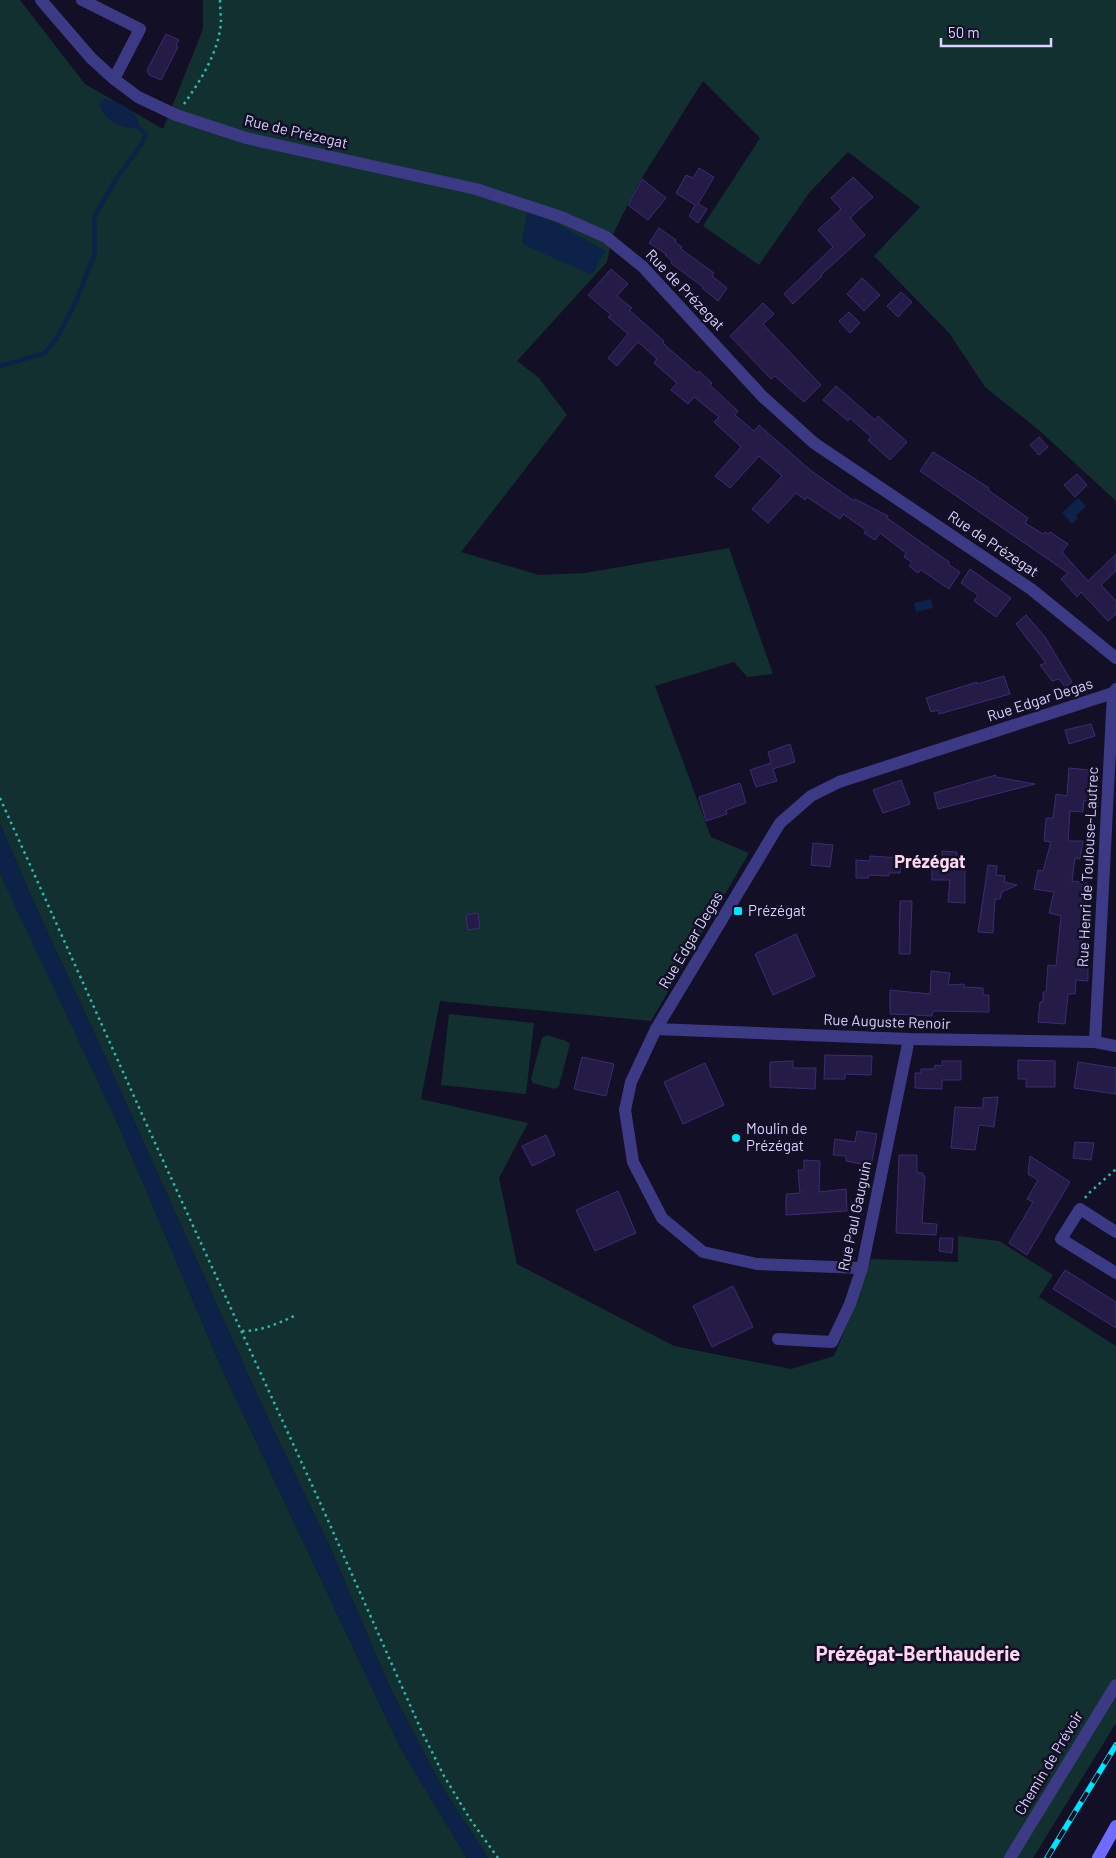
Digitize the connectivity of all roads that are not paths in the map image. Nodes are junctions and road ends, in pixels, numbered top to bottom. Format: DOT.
graph roads {
  1 [pos="42,0"];
  2 [pos="82,0"];
  3 [pos="114,79"];
  4 [pos="1116,658"];
  5 [pos="1115,691"];
  6 [pos="656,1030"];
  7 [pos="909,1039"];
  8 [pos="1095,1042"];
  9 [pos="1116,1046"];
  10 [pos="1116,1232"];
  11 [pos="862,1268"];
  12 [pos="1116,1273"];
  13 [pos="778,1339"];
  14 [pos="1116,1685"];
  15 [pos="1116,1826"];
  16 [pos="1010,1858"];
  17 [pos="1098,1858"];
  1 -- 3 [label="street, Rue de Prézegat"];
  2 -- 3 [label="street"];
  3 -- 4 [label="street, Rue de Prézegat"];
  5 -- 6 [label="street, Rue Edgar Degas"];
  5 -- 8 [label="street, Rue Henri de Toulouse-Lautrec"];
  6 -- 7 [label="street, Rue Auguste Renoir"];
  6 -- 11 [label="street, Rue Edgar Degas"];
  7 -- 8 [label="street, Rue Auguste Renoir"];
  7 -- 11 [label="street, Rue Paul Gauguin"];
  8 -- 9 [label="street, Rue Auguste Renoir"];
  10 -- 12 [label="street"];
  11 -- 13 [label="street, Rue Paul Gauguin"];
  14 -- 16 [label="street, Chemin de Prévoir"];
  15 -- 17 [label="main road"];
}
